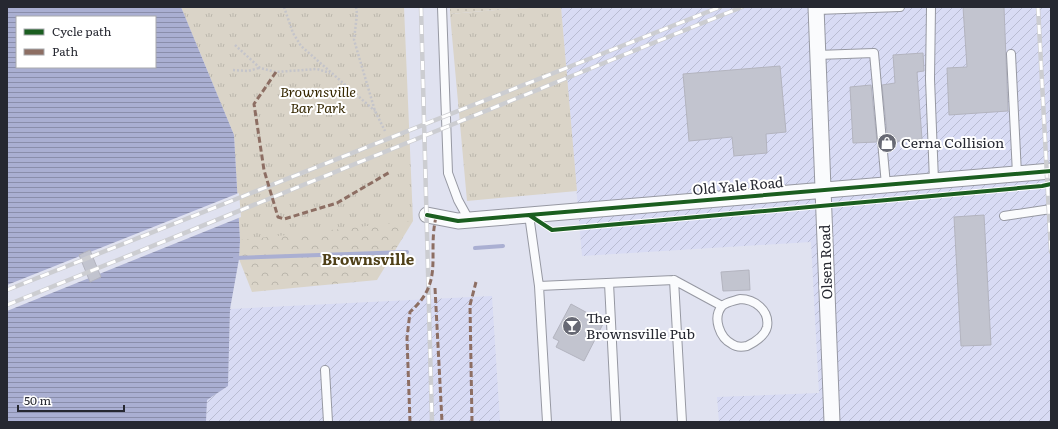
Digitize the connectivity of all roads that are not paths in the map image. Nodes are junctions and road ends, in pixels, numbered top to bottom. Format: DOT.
graph roads {
  1 [pos="442,7"];
  2 [pos="900,7"];
  3 [pos="931,7"];
  4 [pos="816,8"];
  5 [pos="1011,54"];
  6 [pos="817,55"];
  7 [pos="1051,171"];
  8 [pos="1016,174"];
  9 [pos="934,181"];
  10 [pos="886,185"];
  11 [pos="823,190"];
  12 [pos="1051,209"];
  13 [pos="427,215"];
  14 [pos="529,215"];
  15 [pos="1004,216"];
  16 [pos="469,220"];
  17 [pos="674,280"];
  18 [pos="609,283"];
  19 [pos="538,286"];
  20 [pos="722,306"];
  21 [pos="325,370"];
  22 [pos="328,422"];
  23 [pos="547,422"];
  24 [pos="616,422"];
  25 [pos="682,422"];
  26 [pos="832,422"];
  1 -- 16 [label="lane"];
  2 -- 4 [label="lane"];
  3 -- 9 [label="lane"];
  4 -- 6 [label="street, Olsen Road"];
  5 -- 8 [label="lane"];
  6 -- 10 [label="lane"];
  6 -- 11 [label="street, Olsen Road"];
  7 -- 8 [label="street, Old Yale Road"];
  8 -- 9 [label="street, Old Yale Road"];
  9 -- 10 [label="street, Old Yale Road"];
  10 -- 11 [label="street, Old Yale Road"];
  11 -- 14 [label="street, Old Yale Road"];
  11 -- 26 [label="street, Olsen Road"];
  12 -- 15 [label="lane"];
  13 -- 16 [label="street, Old Yale Road"];
  14 -- 16 [label="street, Old Yale Road"];
  14 -- 19 [label="lane"];
  17 -- 18 [label="lane"];
  17 -- 20 [label="lane"];
  17 -- 25 [label="lane"];
  18 -- 19 [label="lane"];
  18 -- 24 [label="lane"];
  19 -- 23 [label="lane"];
  20 -- 20 [label="lane"];
  21 -- 22 [label="lane"];
}
